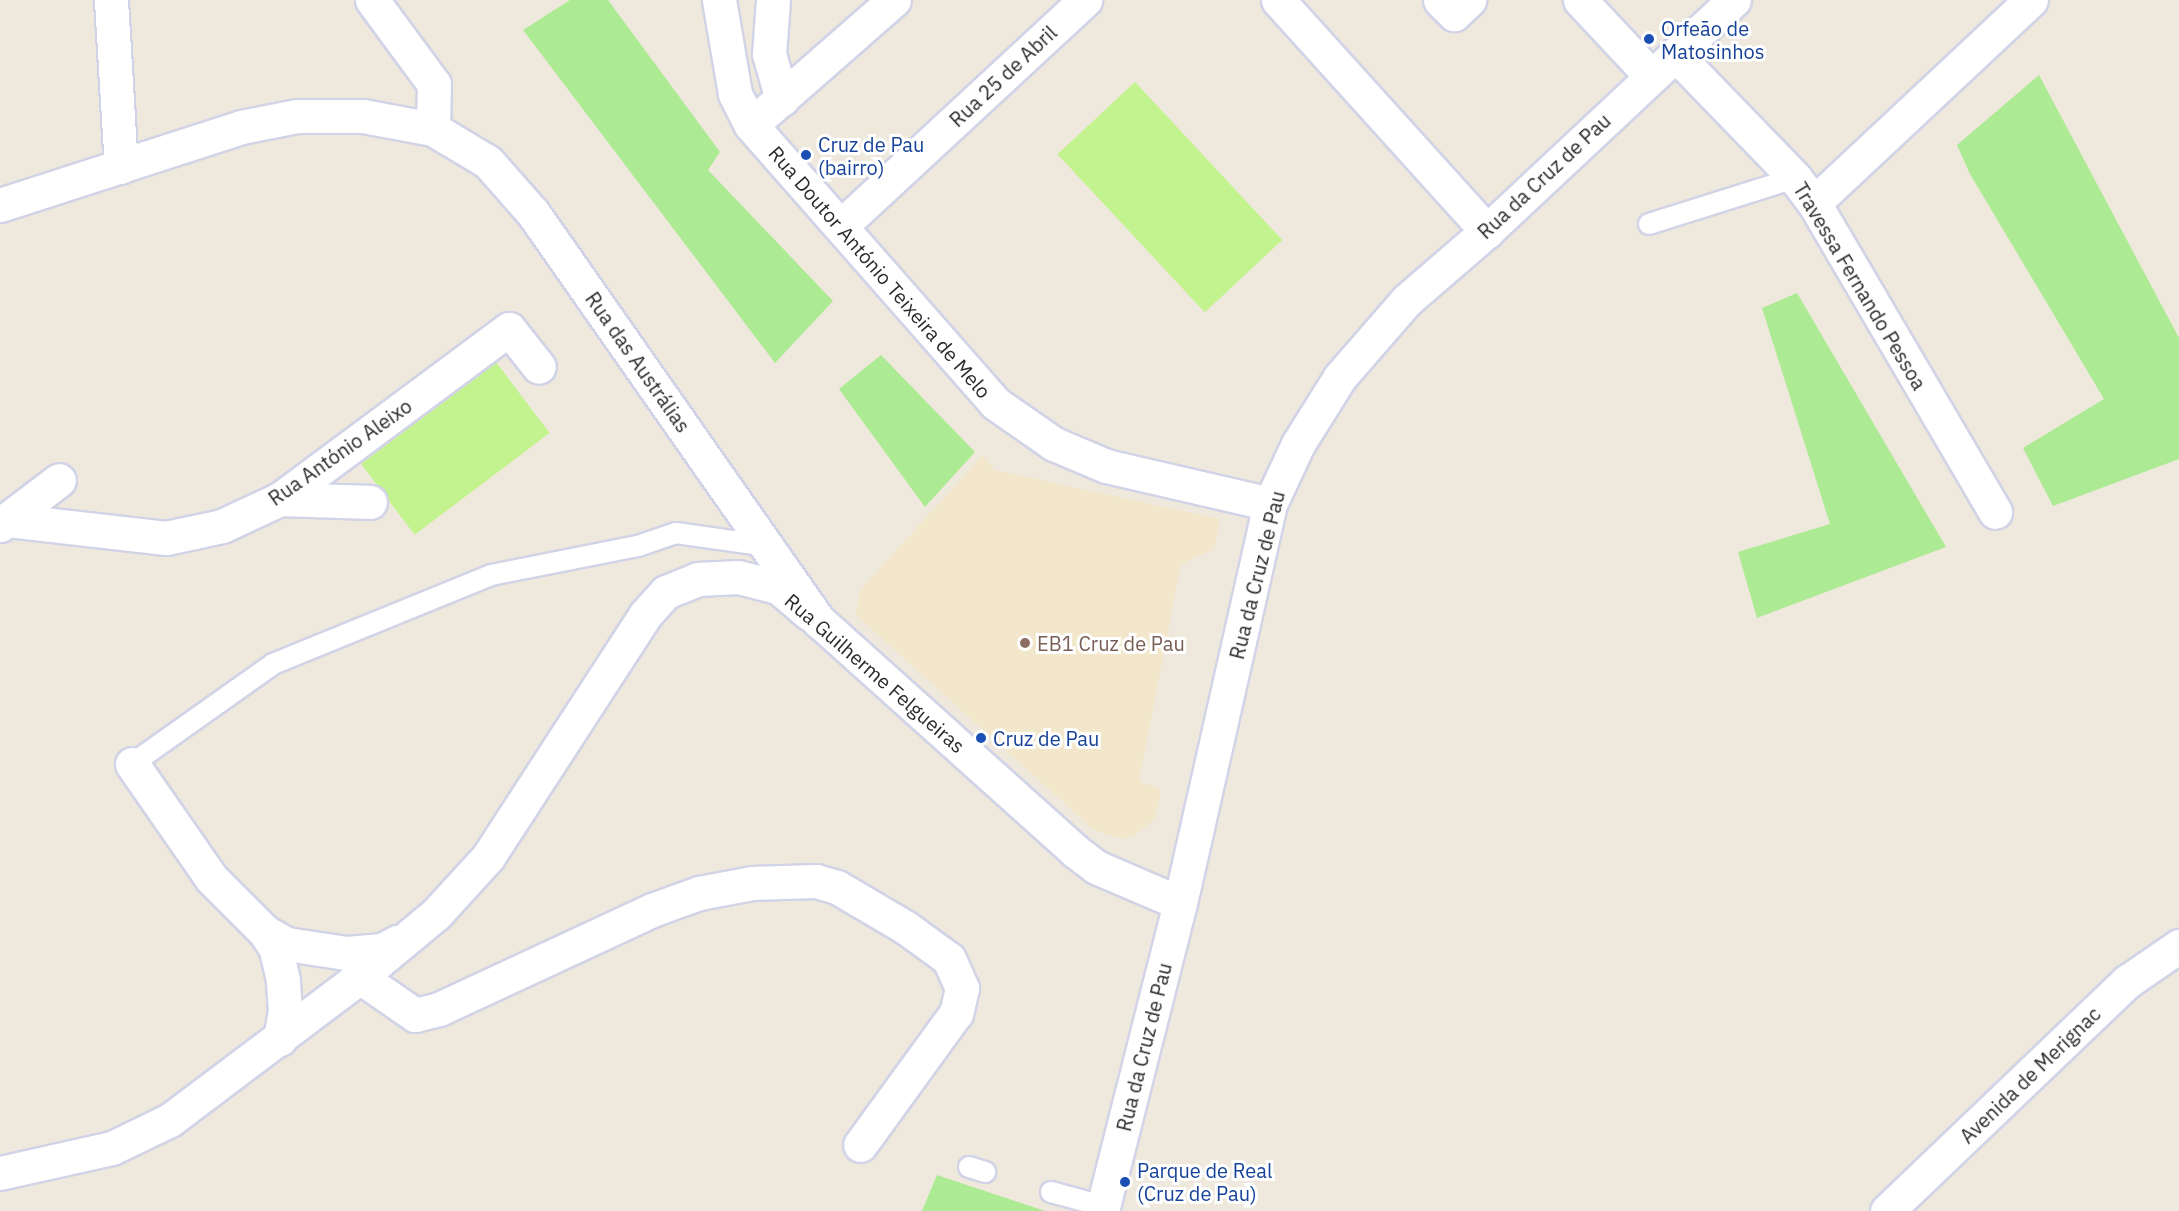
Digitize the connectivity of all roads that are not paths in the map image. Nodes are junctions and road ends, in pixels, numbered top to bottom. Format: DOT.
graph roads {
  1 [pos="111,0"];
  2 [pos="372,0"];
  3 [pos="719,0"];
  4 [pos="773,0"];
  5 [pos="894,0"];
  6 [pos="1085,0"];
  7 [pos="1278,0"];
  8 [pos="1440,0"];
  9 [pos="1469,0"];
  10 [pos="1580,0"];
  11 [pos="1734,0"];
  12 [pos="2031,0"];
  13 [pos="1675,54"];
  14 [pos="1651,76"];
  15 [pos="782,99"];
  16 [pos="751,125"];
  17 [pos="433,129"];
  18 [pos="122,167"];
  19 [pos="1804,190"];
  20 [pos="0,205"];
  21 [pos="1649,224"];
  22 [pos="841,226"];
  23 [pos="1487,231"];
  24 [pos="538,367"];
  25 [pos="59,480"];
  26 [pos="280,500"];
  27 [pos="370,502"];
  28 [pos="1270,504"];
  29 [pos="1995,512"];
  30 [pos="4,522"];
  31 [pos="767,546"];
  32 [pos="819,621"];
  33 [pos="132,764"];
  34 [pos="1180,903"];
  35 [pos="265,932"];
  36 [pos="411,934"];
  37 [pos="2179,946"];
  38 [pos="360,977"];
  39 [pos="280,1039"];
  40 [pos="860,1145"];
  41 [pos="0,1173"];
  42 [pos="1051,1192"];
  43 [pos="1102,1209"];
  44 [pos="1887,1211"];
  1 -- 18 [label="street"];
  2 -- 17 [label="street"];
  3 -- 16 [label="street, Rua Doutor António Teixeira de Melo"];
  4 -- 15 [label="street"];
  5 -- 15 [label="street"];
  6 -- 22 [label="street, Rua 25 de Abril"];
  7 -- 23 [label="street"];
  8 -- 9 [label="street"];
  10 -- 14 [label="street"];
  11 -- 13 [label="street, Rua da Cruz de Pau"];
  12 -- 19 [label="street"];
  13 -- 14 [label="street, Rua da Cruz de Pau"];
  13 -- 19 [label="street, Travessa Fernando Pessoa"];
  14 -- 23 [label="street, Rua da Cruz de Pau"];
  15 -- 16 [label="street"];
  16 -- 22 [label="street, Rua Doutor António Teixeira de Melo"];
  17 -- 18 [label="street, Rua das Austrálias"];
  17 -- 31 [label="street, Rua das Austrálias"];
  18 -- 20 [label="street, Rua das Austrálias"];
  19 -- 21 [label="lane"];
  19 -- 29 [label="street, Travessa Fernando Pessoa"];
  22 -- 28 [label="street, Rua Doutor António Teixeira de Melo"];
  23 -- 28 [label="street, Rua da Cruz de Pau"];
  24 -- 26 [label="street, Rua António Aleixo"];
  25 -- 30 [label="street"];
  26 -- 27 [label="street"];
  26 -- 30 [label="street, Rua António Aleixo"];
  28 -- 34 [label="street, Rua da Cruz de Pau"];
  31 -- 32 [label="street, Rua das Austrálias"];
  31 -- 33 [label="lane"];
  32 -- 34 [label="street, Rua Guilherme Felgueiras"];
  32 -- 36 [label="street, Rua Guilherme Felgueiras"];
  33 -- 35 [label="street, Rua Guilherme Felgueiras"];
  34 -- 43 [label="street, Rua da Cruz de Pau"];
  35 -- 36 [label="street, Rua Guilherme Felgueiras"];
  35 -- 39 [label="street, Rua Guilherme Felgueiras"];
  36 -- 38 [label="street, Rua Guilherme Felgueiras"];
  37 -- 44 [label="street, Avenida de Merignac"];
  38 -- 39 [label="street, Rua Guilherme Felgueiras"];
  38 -- 40 [label="street"];
  39 -- 41 [label="street, Rua Guilherme Felgueiras"];
  42 -- 43 [label="lane"];
}
